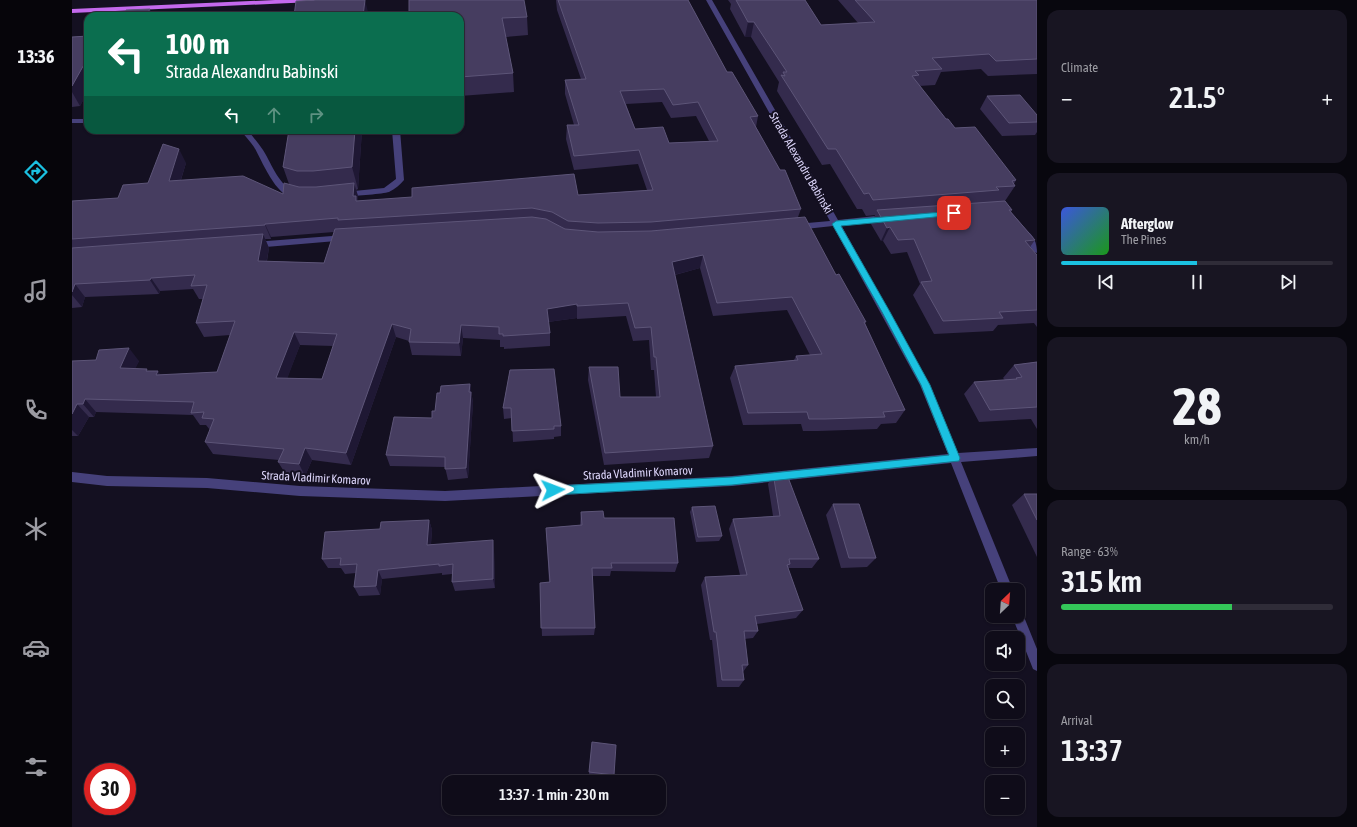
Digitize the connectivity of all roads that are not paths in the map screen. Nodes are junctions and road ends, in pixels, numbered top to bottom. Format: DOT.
graph roads {
  1 [pos="312,0"];
  2 [pos="709,0"];
  3 [pos="72,12"];
  4 [pos="72,121"];
  5 [pos="84,121"];
  6 [pos="247,134"];
  7 [pos="396,134"];
  8 [pos="334,196"];
  9 [pos="304,197"];
  10 [pos="892,218"];
  11 [pos="836,224"];
  12 [pos="1021,227"];
  13 [pos="786,228"];
  14 [pos="352,238"];
  15 [pos="246,246"];
  16 [pos="1037,250"];
  17 [pos="1037,452"];
  18 [pos="956,458"];
  19 [pos="72,477"];
  20 [pos="1005,583"];
  21 [pos="1021,623"];
  22 [pos="1037,665"];
  1 -- 3 [label="main road"];
  2 -- 11 [label="street, Strada Alexandru Babinski"];
  4 -- 5 [label="street"];
  6 -- 9 [label="street"];
  7 -- 8 [label="street"];
  10 -- 11 [label="street"];
  11 -- 13 [label="street"];
  11 -- 18 [label="street, Strada Alexandru Babinski"];
  12 -- 16 [label="street"];
  14 -- 15 [label="street"];
  17 -- 18 [label="street, Strada Vladimir Komarov"];
  18 -- 19 [label="street, Strada Vladimir Komarov"];
  18 -- 20 [label="street, Strada Alexandru Babinski"];
  21 -- 22 [label="street"];
}
